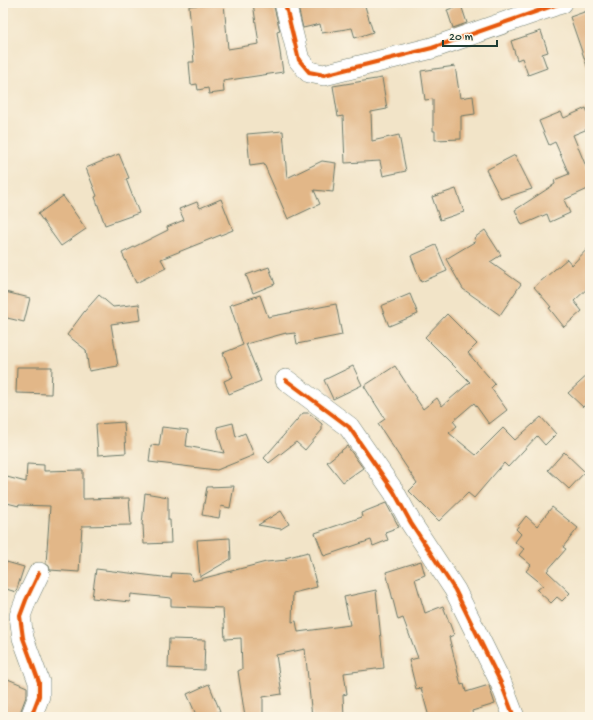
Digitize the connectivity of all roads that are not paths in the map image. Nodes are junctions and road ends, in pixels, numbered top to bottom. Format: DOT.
graph roads {
  1 [pos="285,3"];
  2 [pos="562,3"];
  3 [pos="286,380"];
  4 [pos="39,573"];
  5 [pos="31,717"];
  6 [pos="514,717"];
  1 -- 2 [label="street"];
  3 -- 6 [label="street"];
  4 -- 5 [label="street"];
}
